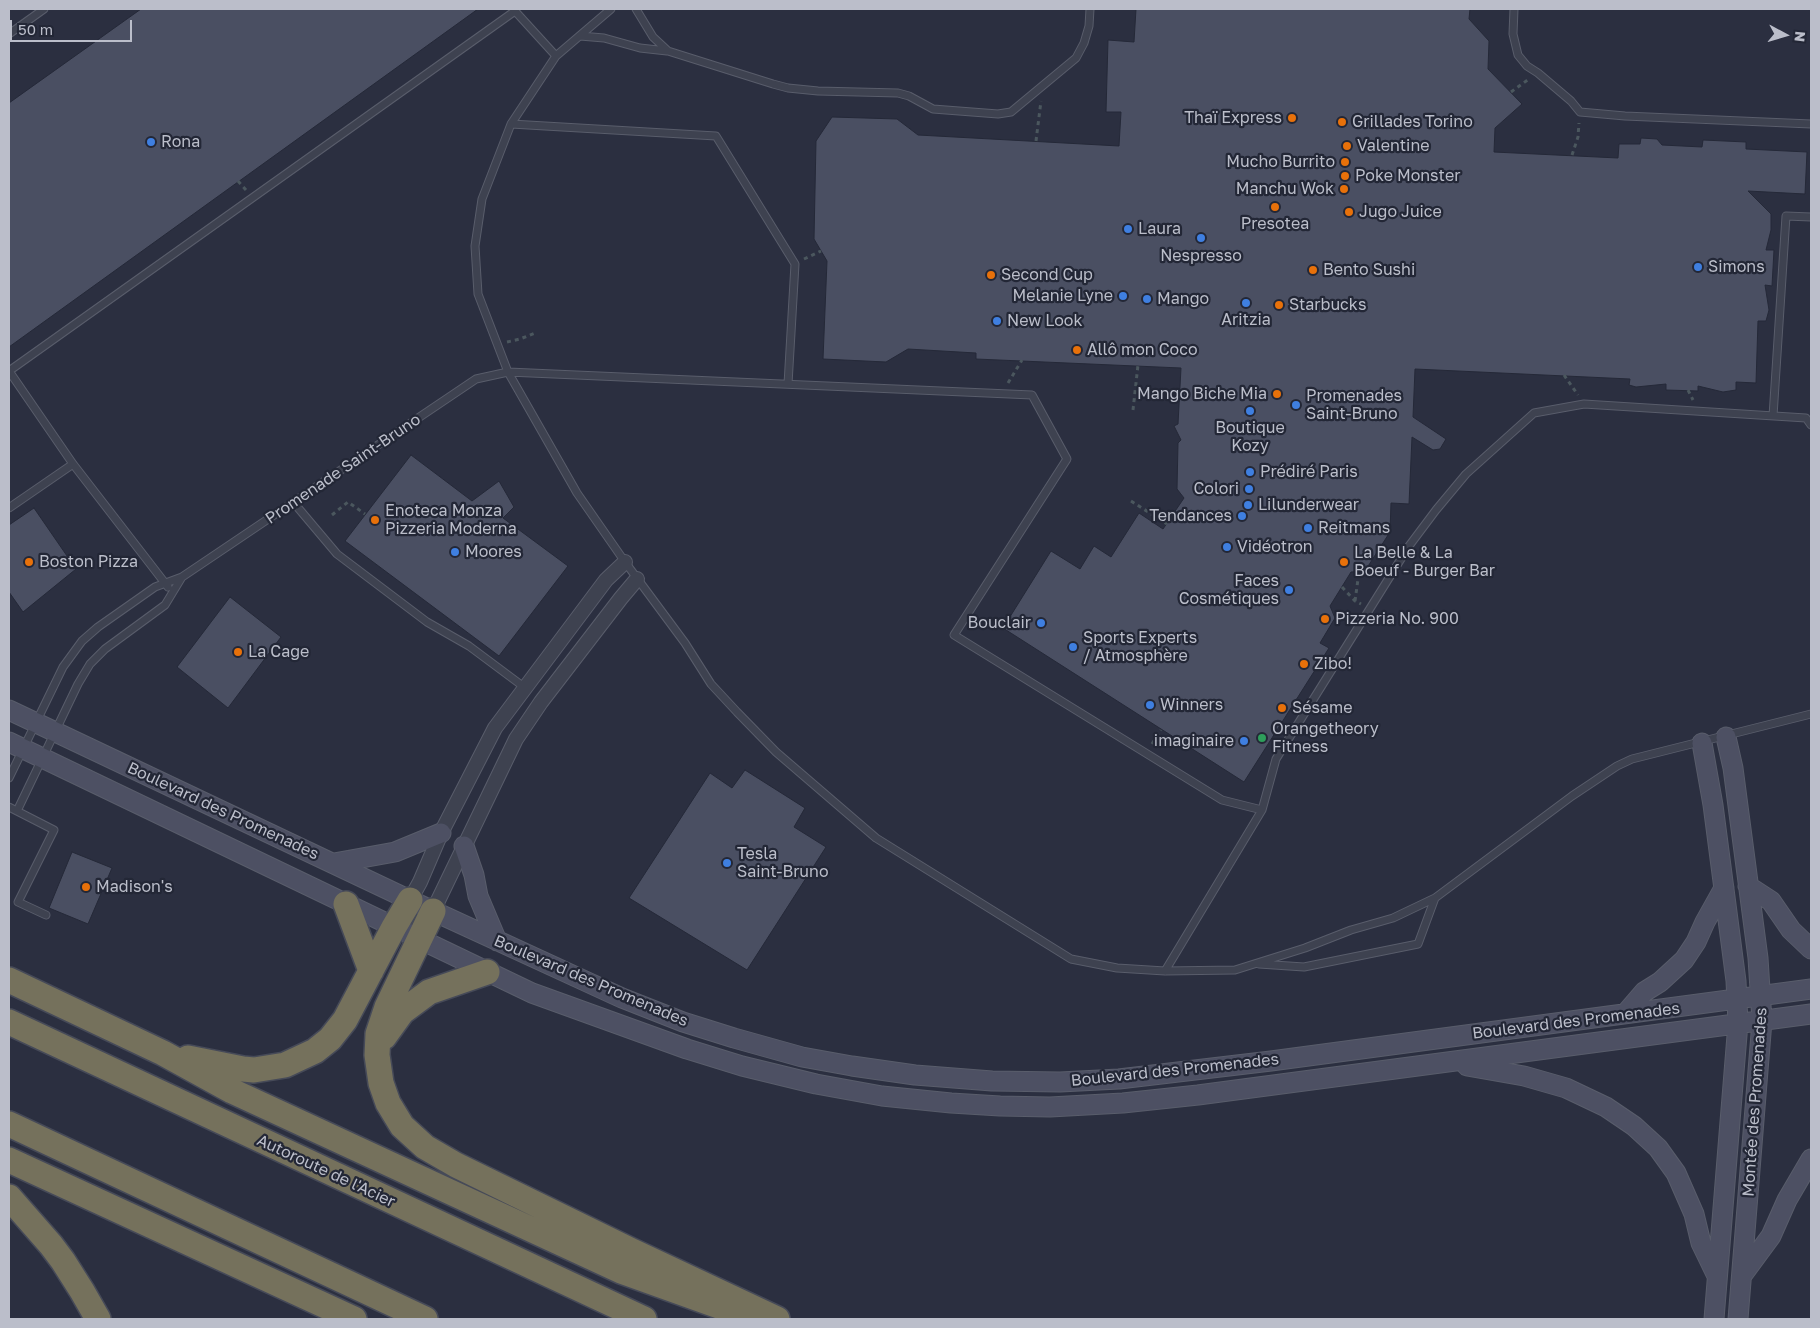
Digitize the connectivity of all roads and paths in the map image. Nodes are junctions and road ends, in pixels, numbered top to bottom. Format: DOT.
graph roads {
  1 [pos="44,9"];
  2 [pos="611,9"];
  3 [pos="636,9"];
  4 [pos="1090,9"];
  5 [pos="1514,9"];
  6 [pos="9,34"];
  7 [pos="580,36"];
  8 [pos="668,51"];
  9 [pos="556,56"];
  10 [pos="1538,73"];
  11 [pos="1043,86"];
  12 [pos="1511,92"];
  13 [pos="1580,112"];
  14 [pos="512,124"];
  15 [pos="1811,124"];
  16 [pos="1036,141"];
  17 [pos="1572,156"];
  18 [pos="1811,217"];
  19 [pos="821,251"];
  20 [pos="795,264"];
  21 [pos="535,333"];
  22 [pos="497,344"];
  23 [pos="1022,360"];
  24 [pos="1138,365"];
  25 [pos="9,371"];
  26 [pos="508,372"];
  27 [pos="1564,375"];
  28 [pos="788,384"];
  29 [pos="1002,393"];
  30 [pos="1584,404"];
  31 [pos="1134,410"];
  32 [pos="1773,416"];
  33 [pos="1811,425"];
  34 [pos="73,464"];
  35 [pos="1131,501"];
  36 [pos="294,503"];
  37 [pos="9,508"];
  38 [pos="365,514"];
  39 [pos="332,515"];
  40 [pos="1166,524"];
  41 [pos="624,562"];
  42 [pos="1359,572"];
  43 [pos="182,577"];
  44 [pos="637,580"];
  45 [pos="166,583"];
  46 [pos="1342,587"];
  47 [pos="173,593"];
  48 [pos="1355,601"];
  49 [pos="1370,608"];
  50 [pos="524,687"];
  51 [pos="9,710"];
  52 [pos="1811,714"];
  53 [pos="35,723"];
  54 [pos="1161,730"];
  55 [pos="56,732"];
  56 [pos="1726,737"];
  57 [pos="1702,743"];
  58 [pos="16,745"];
  59 [pos="1146,753"];
  60 [pos="44,758"];
  61 [pos="9,778"];
  62 [pos="9,807"];
  63 [pos="1262,810"];
  64 [pos="17,811"];
  65 [pos="441,833"];
  66 [pos="464,846"];
  67 [pos="334,863"];
  68 [pos="1748,886"];
  69 [pos="1724,888"];
  70 [pos="9,898"];
  71 [pos="1435,898"];
  72 [pos="410,900"];
  73 [pos="18,902"];
  74 [pos="346,904"];
  75 [pos="434,911"];
  76 [pos="46,915"];
  77 [pos="394,927"];
  78 [pos="420,940"];
  79 [pos="497,941"];
  80 [pos="1811,949"];
  81 [pos="1254,964"];
  82 [pos="371,971"];
  83 [pos="1165,971"];
  84 [pos="487,972"];
  85 [pos="9,980"];
  86 [pos="1811,989"];
  87 [pos="1762,996"];
  88 [pos="1738,1000"];
  89 [pos="1625,1014"];
  90 [pos="1811,1014"];
  91 [pos="1762,1021"];
  92 [pos="9,1022"];
  93 [pos="1738,1023"];
  94 [pos="163,1053"];
  95 [pos="376,1055"];
  96 [pos="1443,1063"];
  97 [pos="9,1124"];
  98 [pos="1811,1159"];
  99 [pos="9,1160"];
  100 [pos="9,1197"];
  101 [pos="1742,1274"];
  102 [pos="1717,1277"];
  103 [pos="98,1319"];
  104 [pos="354,1319"];
  105 [pos="425,1319"];
  106 [pos="644,1319"];
  107 [pos="755,1319"];
  108 [pos="777,1319"];
  109 [pos="1714,1319"];
  110 [pos="1738,1319"];
  1 -- 6 [label="lane"];
  2 -- 7 [label="lane"];
  3 -- 8 [label="lane"];
  4 -- 11 [label="lane"];
  5 -- 10 [label="lane"];
  7 -- 8 [label="lane"];
  7 -- 9 [label="lane"];
  8 -- 11 [label="lane"];
  9 -- 14 [label="lane"];
  9 -- 25 [label="lane"];
  10 -- 12 [label="path"];
  10 -- 13 [label="lane"];
  11 -- 16 [label="path"];
  13 -- 15 [label="lane"];
  13 -- 17 [label="path"];
  14 -- 20 [label="lane"];
  14 -- 22 [label="lane"];
  18 -- 32 [label="lane"];
  19 -- 20 [label="path"];
  20 -- 28 [label="lane"];
  21 -- 22 [label="path"];
  22 -- 26 [label="lane"];
  23 -- 29 [label="path"];
  24 -- 31 [label="path"];
  25 -- 34 [label="lane"];
  26 -- 28 [label="lane, Promenade Saint-Bruno"];
  26 -- 36 [label="lane, Promenade Saint-Bruno"];
  26 -- 41 [label="lane"];
  27 -- 30 [label="path"];
  28 -- 29 [label="lane, Promenade Saint-Bruno"];
  29 -- 59 [label="lane, Promenade Saint-Bruno"];
  30 -- 32 [label="lane"];
  30 -- 49 [label="lane"];
  32 -- 33 [label="lane"];
  34 -- 37 [label="lane"];
  34 -- 45 [label="lane"];
  35 -- 40 [label="path"];
  36 -- 43 [label="lane, Promenade Saint-Bruno"];
  36 -- 50 [label="lane"];
  38 -- 39 [label="path"];
  41 -- 44 [label="lane"];
  41 -- 50 [label="street"];
  42 -- 48 [label="path"];
  43 -- 45 [label="lane, Promenade Saint-Bruno"];
  43 -- 47 [label="lane, Promenade Saint-Bruno"];
  44 -- 66 [label="street"];
  44 -- 83 [label="lane"];
  45 -- 47 [label="lane"];
  45 -- 53 [label="lane, Promenade Saint-Bruno"];
  46 -- 48 [label="path"];
  47 -- 55 [label="lane, Promenade Saint-Bruno"];
  48 -- 49 [label="path"];
  49 -- 63 [label="lane"];
  50 -- 65 [label="street"];
  51 -- 53 [label="street, Boulevard des Promenades"];
  52 -- 56 [label="lane"];
  53 -- 55 [label="street, Boulevard des Promenades"];
  53 -- 58 [label="lane, Promenade Saint-Bruno"];
  54 -- 59 [label="path"];
  55 -- 60 [label="lane, Promenade Saint-Bruno"];
  55 -- 67 [label="street, Boulevard des Promenades"];
  56 -- 57 [label="lane"];
  56 -- 68 [label="street, Montée des Promenades"];
  57 -- 69 [label="street, Montée des Promenades"];
  57 -- 71 [label="lane"];
  58 -- 60 [label="street, Boulevard des Promenades"];
  58 -- 61 [label="lane, Promenade Saint-Bruno"];
  59 -- 63 [label="lane"];
  60 -- 64 [label="lane, Promenade Saint-Bruno"];
  60 -- 74 [label="street, Boulevard des Promenades"];
  62 -- 64 [label="lane"];
  63 -- 83 [label="lane"];
  64 -- 73 [label="lane"];
  65 -- 67 [label="street"];
  65 -- 72 [label="street"];
  66 -- 75 [label="street"];
  66 -- 79 [label="street"];
  67 -- 72 [label="street, Boulevard des Promenades"];
  68 -- 80 [label="street"];
  68 -- 87 [label="street, Montée des Promenades"];
  69 -- 88 [label="street, Montée des Promenades"];
  69 -- 89 [label="street"];
  70 -- 73 [label="lane"];
  71 -- 81 [label="lane"];
  71 -- 81 [label="lane"];
  72 -- 75 [label="street, Boulevard des Promenades"];
  72 -- 77 [label="highway"];
  73 -- 76 [label="lane"];
  74 -- 77 [label="street, Boulevard des Promenades"];
  74 -- 82 [label="highway"];
  75 -- 78 [label="highway"];
  75 -- 79 [label="street, Boulevard des Promenades"];
  77 -- 78 [label="street, Boulevard des Promenades"];
  77 -- 82 [label="highway"];
  78 -- 84 [label="street, Boulevard des Promenades"];
  78 -- 95 [label="highway"];
  79 -- 89 [label="street, Boulevard des Promenades"];
  81 -- 83 [label="lane"];
  82 -- 94 [label="highway"];
  84 -- 95 [label="highway"];
  84 -- 96 [label="street, Boulevard des Promenades"];
  85 -- 94 [label="highway"];
  86 -- 87 [label="street, Boulevard des Promenades"];
  87 -- 88 [label="street, Boulevard des Promenades"];
  87 -- 91 [label="street, Montée des Promenades"];
  88 -- 89 [label="street, Boulevard des Promenades"];
  88 -- 93 [label="street, Montée des Promenades"];
  90 -- 91 [label="street, Boulevard des Promenades"];
  91 -- 93 [label="street, Boulevard des Promenades"];
  91 -- 101 [label="street, Montée des Promenades"];
  92 -- 106 [label="highway, Autoroute de l'Acier"];
  93 -- 96 [label="street, Boulevard des Promenades"];
  93 -- 102 [label="street, Montée des Promenades"];
  94 -- 107 [label="highway"];
  95 -- 108 [label="highway"];
  96 -- 102 [label="street"];
  97 -- 105 [label="highway"];
  98 -- 101 [label="street"];
  99 -- 104 [label="highway"];
  100 -- 103 [label="highway"];
  101 -- 110 [label="street, Montée des Promenades"];
  102 -- 109 [label="street, Montée des Promenades"];
}
